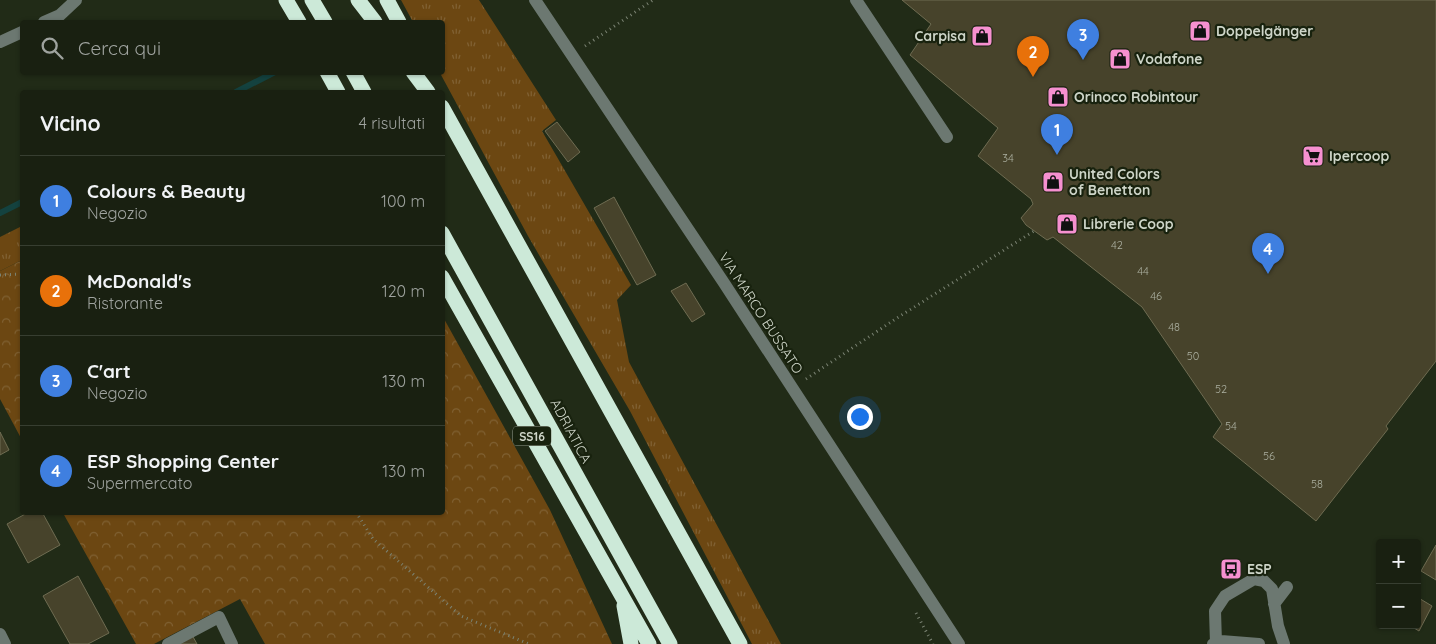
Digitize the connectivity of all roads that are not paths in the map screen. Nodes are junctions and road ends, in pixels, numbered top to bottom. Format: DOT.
graph roads {
  1 [pos="76,0"];
  2 [pos="286,0"];
  3 [pos="312,0"];
  4 [pos="358,0"];
  5 [pos="387,0"];
  6 [pos="535,0"];
  7 [pos="856,0"];
  8 [pos="323,18"];
  9 [pos="49,20"];
  10 [pos="298,20"];
  11 [pos="373,20"];
  12 [pos="398,20"];
  13 [pos="20,33"];
  14 [pos="0,42"];
  15 [pos="329,75"];
  16 [pos="354,75"];
  17 [pos="415,75"];
  18 [pos="426,75"];
  19 [pos="337,90"];
  20 [pos="362,90"];
  21 [pos="426,90"];
  22 [pos="434,90"];
  23 [pos="446,117"];
  24 [pos="946,136"];
  25 [pos="445,238"];
  26 [pos="445,283"];
  27 [pos="1287,587"];
  28 [pos="622,595"];
  29 [pos="1274,604"];
  30 [pos="0,634"];
  31 [pos="1215,643"];
  32 [pos="5,644"];
  33 [pos="168,644"];
  34 [pos="232,644"];
  35 [pos="631,644"];
  36 [pos="650,644"];
  37 [pos="670,644"];
  38 [pos="740,644"];
  39 [pos="960,644"];
  40 [pos="1259,644"];
  41 [pos="1284,644"];
  1 -- 9 [label="street"];
  2 -- 10 [label="highway"];
  3 -- 8 [label="highway"];
  4 -- 11 [label="highway"];
  5 -- 12 [label="highway"];
  6 -- 39 [label="street, VIA MARCO BUSSATO"];
  7 -- 24 [label="street"];
  13 -- 14 [label="street"];
  15 -- 19 [label="highway"];
  16 -- 20 [label="highway"];
  17 -- 21 [label="highway"];
  18 -- 22 [label="highway"];
  23 -- 38 [label="highway"];
  25 -- 37 [label="highway, ADRIATICA / SS16"];
  26 -- 28 [label="highway, SS16"];
  27 -- 29 [label="street"];
  28 -- 35 [label="highway, SS16"];
  28 -- 36 [label="highway, SS16"];
  29 -- 31 [label="street"];
  29 -- 41 [label="street"];
  30 -- 32 [label="street"];
  31 -- 40 [label="street"];
  33 -- 34 [label="street"];
}
